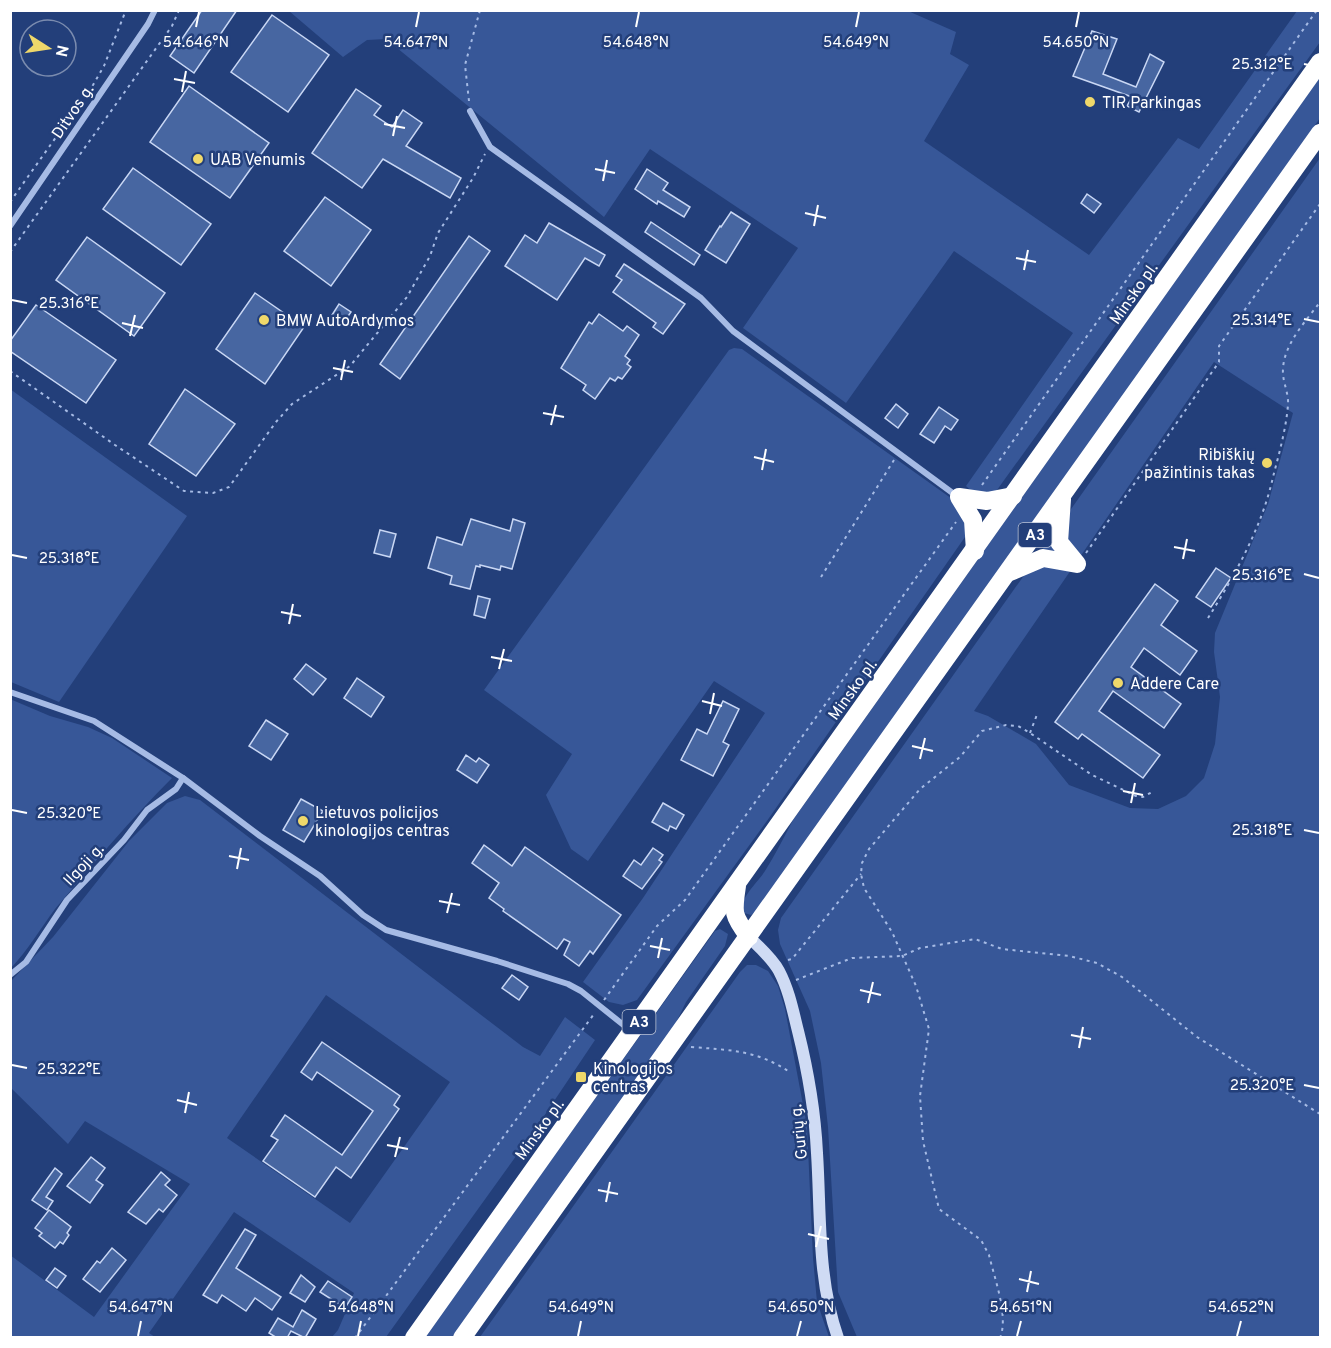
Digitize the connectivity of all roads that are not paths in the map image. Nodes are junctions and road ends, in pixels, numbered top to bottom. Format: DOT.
graph roads {
  1 [pos="155,10"];
  2 [pos="1320,62"];
  3 [pos="470,111"];
  4 [pos="1320,134"];
  5 [pos="10,226"];
  6 [pos="1013,496"];
  7 [pos="1062,497"];
  8 [pos="965,501"];
  9 [pos="975,551"];
  10 [pos="1008,573"];
  11 [pos="10,692"];
  12 [pos="183,778"];
  13 [pos="738,882"];
  14 [pos="749,937"];
  15 [pos="10,975"];
  16 [pos="632,1032"];
  17 [pos="414,1338"];
  18 [pos="462,1338"];
  19 [pos="838,1338"];
  1 -- 5 [label="street, Ditvos g."];
  2 -- 6 [label="highway, Minsko pl. / A3"];
  3 -- 8 [label="street"];
  4 -- 7 [label="highway, A3"];
  6 -- 8 [label="highway"];
  6 -- 9 [label="highway, Minsko pl. / A3"];
  7 -- 10 [label="highway, A3"];
  7 -- 10 [label="highway"];
  8 -- 9 [label="highway"];
  9 -- 13 [label="highway, Minsko pl. / A3"];
  10 -- 14 [label="highway, A3"];
  11 -- 12 [label="street"];
  12 -- 15 [label="street, Ilgoji g."];
  12 -- 16 [label="street"];
  13 -- 14 [label="highway"];
  13 -- 16 [label="highway, Minsko pl. / A3"];
  14 -- 18 [label="highway, A3"];
  14 -- 19 [label="street, Gurių g."];
  16 -- 17 [label="highway, Minsko pl. / A3"];
}
